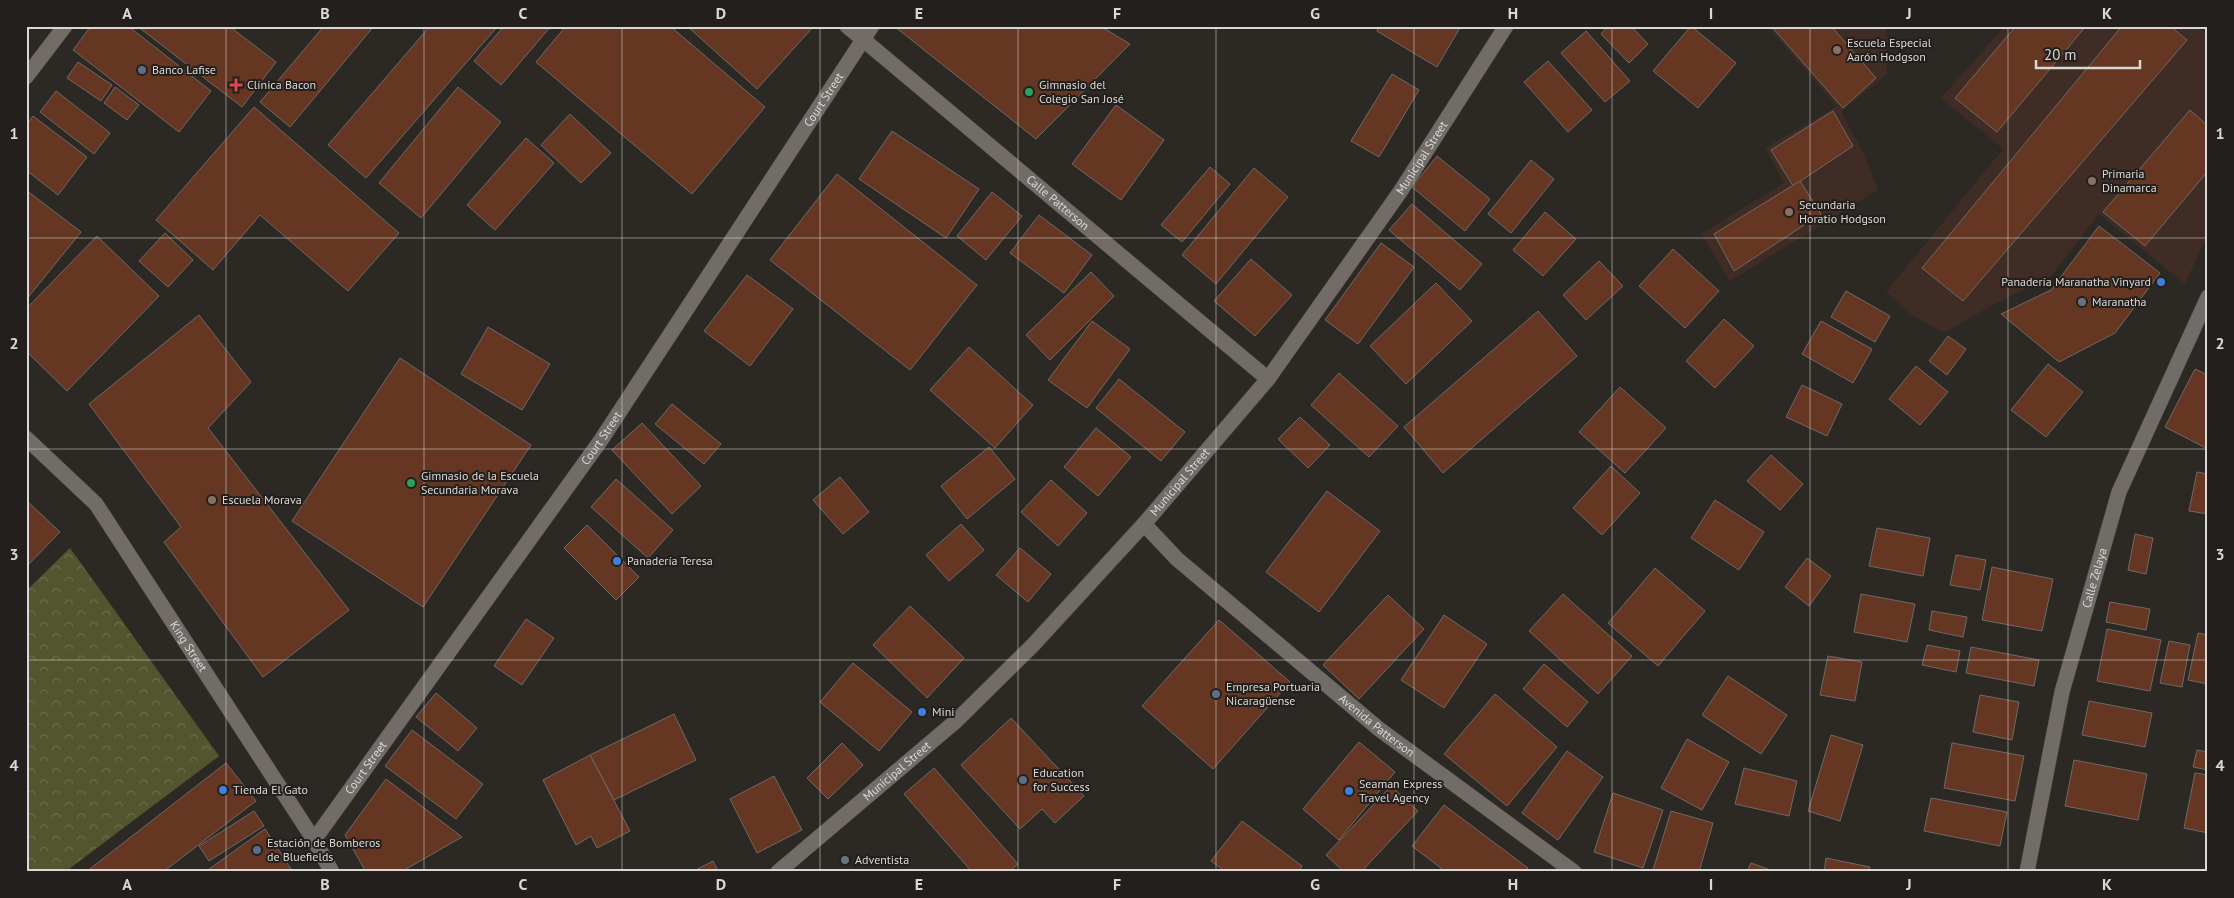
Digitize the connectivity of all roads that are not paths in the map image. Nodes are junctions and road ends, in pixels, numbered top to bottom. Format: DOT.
graph roads {
  1 [pos="65,26"];
  2 [pos="847,26"];
  3 [pos="872,26"];
  4 [pos="1506,26"];
  5 [pos="863,40"];
  6 [pos="26,77"];
  7 [pos="2208,297"];
  8 [pos="1268,379"];
  9 [pos="26,438"];
  10 [pos="1144,524"];
  11 [pos="314,840"];
  12 [pos="1567,870"];
  13 [pos="332,872"];
  14 [pos="778,872"];
  15 [pos="2027,872"];
  1 -- 6 [label="street"];
  2 -- 5 [label="street, Calle Patterson"];
  3 -- 5 [label="street, Court Street"];
  4 -- 8 [label="street, Municipal Street"];
  5 -- 8 [label="street, Calle Patterson"];
  5 -- 11 [label="street, Court Street"];
  7 -- 15 [label="street, Calle Zelaya"];
  8 -- 10 [label="street, Municipal Street"];
  9 -- 11 [label="street, King Street"];
  10 -- 12 [label="street, Avenida Patterson"];
  10 -- 14 [label="street, Municipal Street"];
  11 -- 13 [label="street, King Street"];
}
